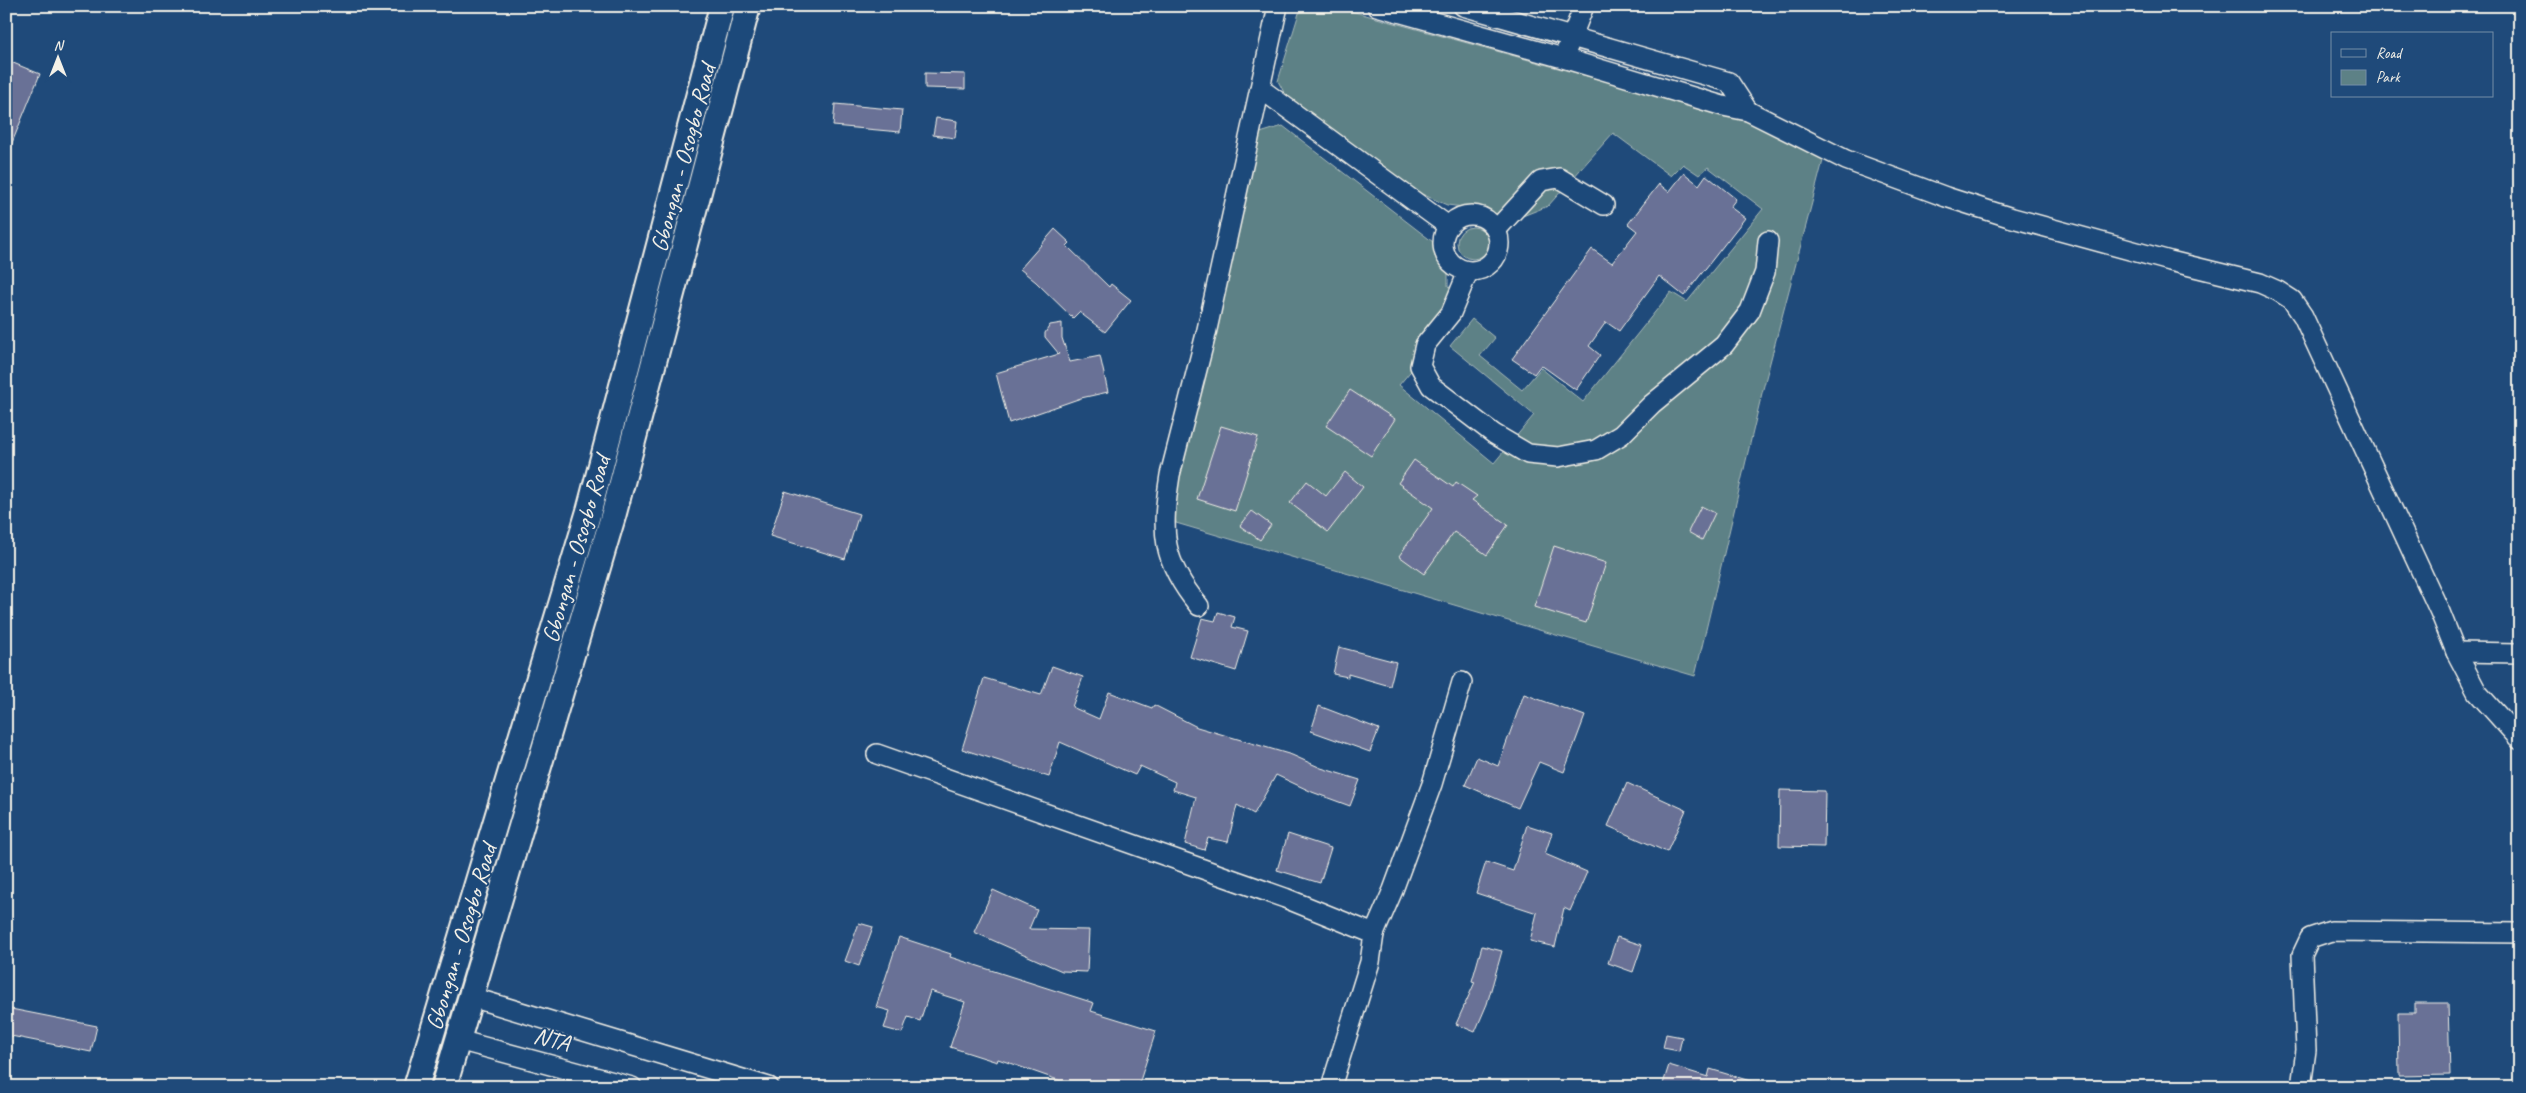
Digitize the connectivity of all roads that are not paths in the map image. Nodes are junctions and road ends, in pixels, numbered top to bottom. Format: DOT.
graph roads {
  1 [pos="722,6"];
  2 [pos="748,6"];
  3 [pos="1278,6"];
  4 [pos="1377,6"];
  5 [pos="1463,6"];
  6 [pos="1584,6"];
  7 [pos="1572,38"];
  8 [pos="1563,58"];
  9 [pos="1261,89"];
  10 [pos="1748,111"];
  11 [pos="1604,205"];
  12 [pos="1448,226"];
  13 [pos="1496,230"];
  14 [pos="1768,241"];
  15 [pos="1468,272"];
  16 [pos="1199,606"];
  17 [pos="2456,652"];
  18 [pos="2520,653"];
  19 [pos="1462,682"];
  20 [pos="2520,740"];
  21 [pos="877,754"];
  22 [pos="2520,933"];
  23 [pos="1374,934"];
  24 [pos="471,997"];
  25 [pos="458,1040"];
  26 [pos="416,1087"];
  27 [pos="444,1087"];
  28 [pos="632,1087"];
  29 [pos="769,1087"];
  30 [pos="1331,1087"];
  31 [pos="2301,1087"];
  1 -- 26 [label="main road, Gbongan - Osogbo Road"];
  2 -- 24 [label="main road, Gbongan - Osogbo Road"];
  3 -- 9 [label="street"];
  4 -- 8 [label="street"];
  5 -- 7 [label="street"];
  6 -- 7 [label="street"];
  7 -- 8 [label="street"];
  7 -- 10 [label="street"];
  8 -- 10 [label="street"];
  9 -- 12 [label="street"];
  9 -- 16 [label="street"];
  10 -- 17 [label="street"];
  11 -- 13 [label="street"];
  12 -- 13 [label="street"];
  12 -- 15 [label="street"];
  13 -- 15 [label="street"];
  14 -- 15 [label="street"];
  17 -- 18 [label="street"];
  17 -- 20 [label="street"];
  19 -- 23 [label="street"];
  21 -- 23 [label="street"];
  22 -- 31 [label="street"];
  23 -- 30 [label="street"];
  24 -- 25 [label="main road, Gbongan - Osogbo Road"];
  24 -- 29 [label="street"];
  25 -- 27 [label="main road, Gbongan - Osogbo Road"];
  25 -- 28 [label="street, NTA"];
}
